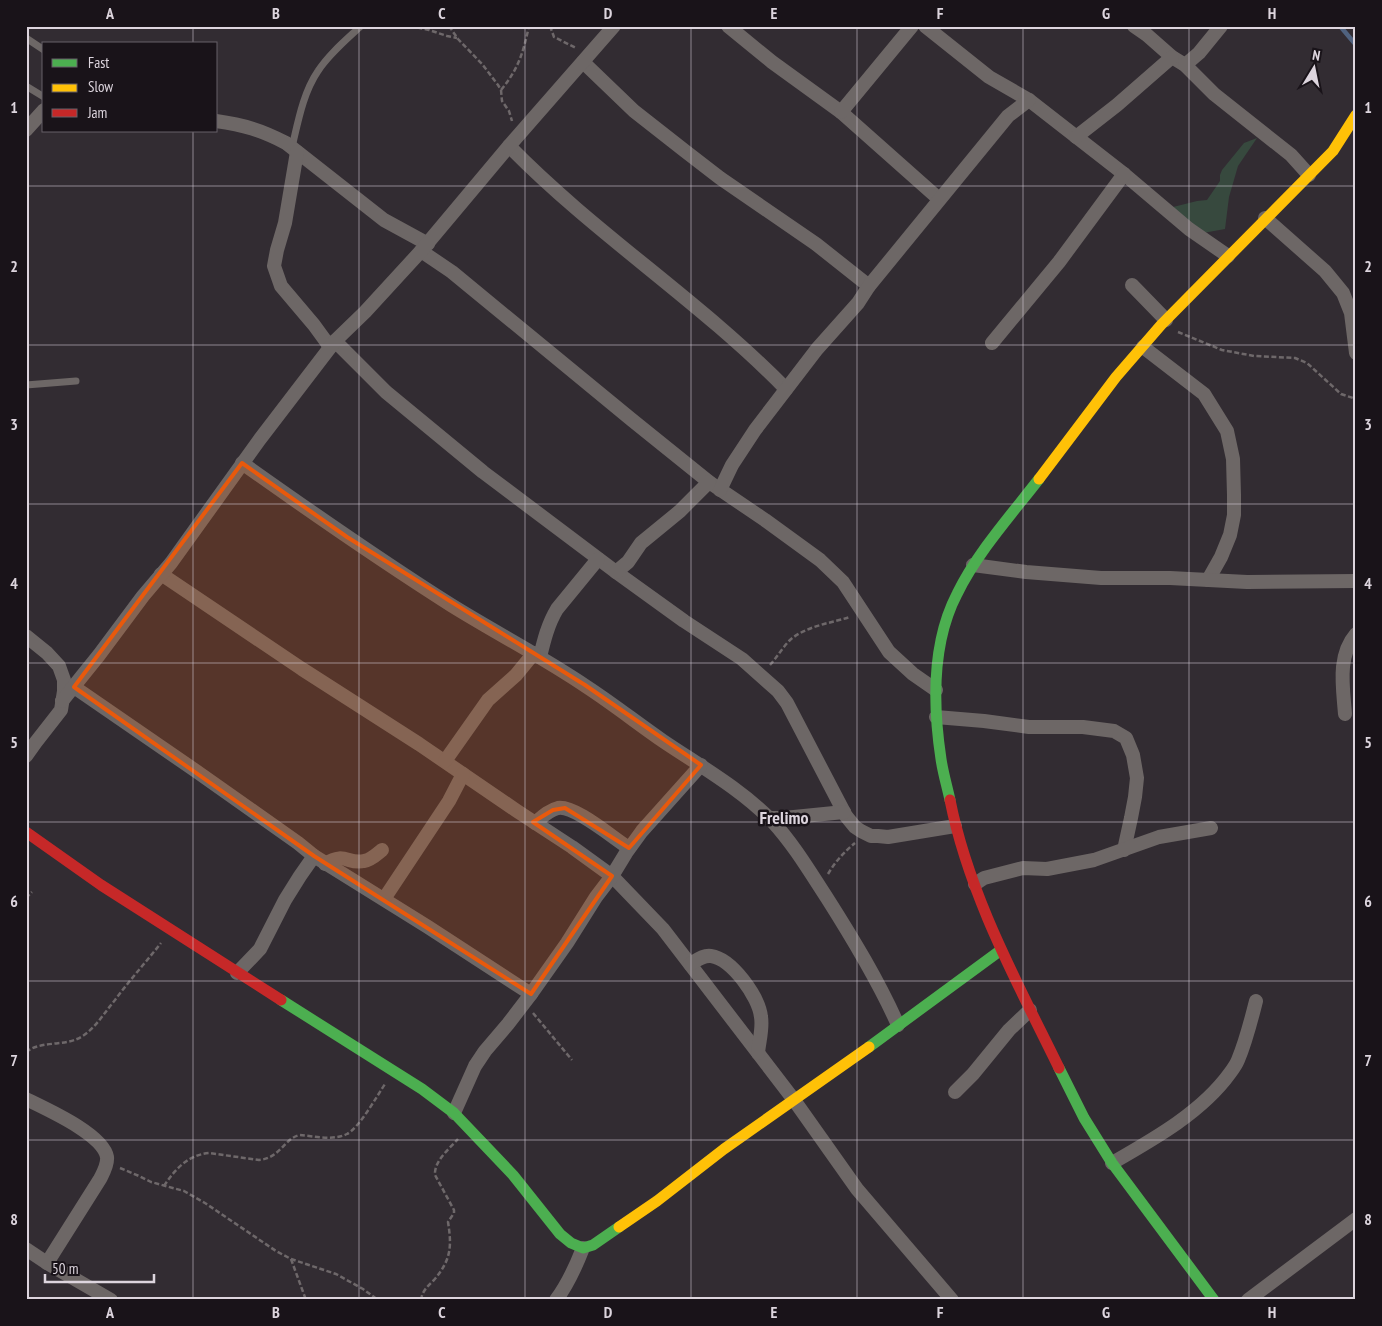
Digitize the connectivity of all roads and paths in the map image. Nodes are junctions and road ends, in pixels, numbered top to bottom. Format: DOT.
graph roads {
  1 [pos="361,26"];
  2 [pos="410,26"];
  3 [pos="449,26"];
  4 [pos="528,26"];
  5 [pos="550,26"];
  6 [pos="614,26"];
  7 [pos="728,26"];
  8 [pos="912,26"];
  9 [pos="925,26"];
  10 [pos="1134,26"];
  11 [pos="1221,26"];
  12 [pos="26,38"];
  13 [pos="457,38"];
  14 [pos="42,49"];
  15 [pos="1172,57"];
  16 [pos="585,59"];
  17 [pos="1185,65"];
  18 [pos="26,86"];
  19 [pos="501,90"];
  20 [pos="42,96"];
  21 [pos="1029,100"];
  22 [pos="42,112"];
  23 [pos="841,112"];
  24 [pos="1356,115"];
  25 [pos="218,122"];
  26 [pos="26,130"];
  27 [pos="1076,137"];
  28 [pos="510,144"];
  29 [pos="294,149"];
  30 [pos="1124,174"];
  31 [pos="1309,175"];
  32 [pos="939,199"];
  33 [pos="1265,218"];
  34 [pos="425,247"];
  35 [pos="1228,256"];
  36 [pos="1132,285"];
  37 [pos="869,286"];
  38 [pos="1164,322"];
  39 [pos="992,343"];
  40 [pos="332,344"];
  41 [pos="1143,347"];
  42 [pos="1356,353"];
  43 [pos="76,381"];
  44 [pos="26,385"];
  45 [pos="786,389"];
  46 [pos="1356,399"];
  47 [pos="242,463"];
  48 [pos="709,482"];
  49 [pos="720,490"];
  50 [pos="598,559"];
  51 [pos="973,565"];
  52 [pos="616,572"];
  53 [pos="161,574"];
  54 [pos="1208,580"];
  55 [pos="1356,580"];
  56 [pos="864,613"];
  57 [pos="1356,634"];
  58 [pos="26,636"];
  59 [pos="537,655"];
  60 [pos="762,677"];
  61 [pos="74,687"];
  62 [pos="936,690"];
  63 [pos="62,702"];
  64 [pos="1345,714"];
  65 [pos="936,717"];
  66 [pos="26,756"];
  67 [pos="444,761"];
  68 [pos="701,765"];
  69 [pos="463,774"];
  70 [pos="844,812"];
  71 [pos="768,818"];
  72 [pos="535,823"];
  73 [pos="956,826"];
  74 [pos="1211,828"];
  75 [pos="26,832"];
  76 [pos="870,835"];
  77 [pos="630,848"];
  78 [pos="382,850"];
  79 [pos="1124,850"];
  80 [pos="319,860"];
  81 [pos="612,876"];
  82 [pos="975,884"];
  83 [pos="820,887"];
  84 [pos="32,892"];
  85 [pos="26,898"];
  86 [pos="384,899"];
  87 [pos="171,930"];
  88 [pos="1001,950"];
  89 [pos="690,964"];
  90 [pos="237,973"];
  91 [pos="528,998"];
  92 [pos="1256,1001"];
  93 [pos="1030,1010"];
  94 [pos="898,1025"];
  95 [pos="26,1052"];
  96 [pos="758,1053"];
  97 [pos="572,1060"];
  98 [pos="393,1072"];
  99 [pos="955,1092"];
  100 [pos="26,1099"];
  101 [pos="794,1100"];
  102 [pos="454,1113"];
  103 [pos="469,1128"];
  104 [pos="1112,1163"];
  105 [pos="106,1164"];
  106 [pos="164,1186"];
  107 [pos="1356,1219"];
  108 [pos="583,1248"];
  109 [pos="26,1249"];
  110 [pos="291,1260"];
  111 [pos="47,1263"];
  112 [pos="110,1300"];
  113 [pos="306,1300"];
  114 [pos="378,1300"];
  115 [pos="421,1300"];
  116 [pos="556,1300"];
  117 [pos="952,1300"];
  118 [pos="1214,1300"];
  119 [pos="1248,1300"];
  1 -- 29 [label="lane"];
  2 -- 13 [label="path"];
  3 -- 13 [label="path"];
  4 -- 19 [label="path"];
  5 -- 16 [label="path"];
  6 -- 16 [label="street"];
  7 -- 23 [label="street"];
  8 -- 23 [label="street"];
  9 -- 21 [label="street"];
  10 -- 15 [label="street"];
  11 -- 17 [label="street"];
  12 -- 14 [label="lane"];
  13 -- 19 [label="path"];
  15 -- 17 [label="street"];
  15 -- 27 [label="street"];
  16 -- 28 [label="street"];
  16 -- 37 [label="street"];
  17 -- 31 [label="street"];
  18 -- 20 [label="lane"];
  19 -- 28 [label="path"];
  21 -- 27 [label="street"];
  21 -- 32 [label="street"];
  22 -- 26 [label="street"];
  23 -- 32 [label="street"];
  24 -- 31 [label="street"];
  25 -- 29 [label="street"];
  27 -- 30 [label="street"];
  28 -- 34 [label="street"];
  28 -- 45 [label="street"];
  29 -- 34 [label="street"];
  29 -- 40 [label="street"];
  30 -- 35 [label="street"];
  30 -- 39 [label="street"];
  31 -- 33 [label="street"];
  32 -- 37 [label="street"];
  33 -- 35 [label="street"];
  33 -- 42 [label="street"];
  34 -- 40 [label="street"];
  34 -- 48 [label="street"];
  35 -- 38 [label="street"];
  36 -- 38 [label="street"];
  37 -- 45 [label="street"];
  38 -- 41 [label="street"];
  38 -- 46 [label="path"];
  40 -- 47 [label="street"];
  40 -- 50 [label="street"];
  41 -- 51 [label="street"];
  41 -- 54 [label="street"];
  43 -- 44 [label="lane"];
  45 -- 49 [label="street"];
  47 -- 53 [label="street"];
  47 -- 59 [label="street"];
  48 -- 49 [label="street"];
  48 -- 52 [label="street"];
  49 -- 56 [label="street"];
  50 -- 52 [label="street"];
  50 -- 59 [label="street"];
  51 -- 54 [label="street"];
  51 -- 62 [label="street"];
  52 -- 60 [label="street"];
  53 -- 61 [label="street"];
  53 -- 67 [label="street"];
  54 -- 55 [label="street"];
  56 -- 60 [label="path"];
  56 -- 62 [label="street"];
  57 -- 64 [label="street"];
  58 -- 63 [label="street"];
  59 -- 67 [label="street"];
  59 -- 68 [label="street"];
  60 -- 70 [label="street"];
  61 -- 63 [label="street"];
  61 -- 80 [label="street"];
  62 -- 65 [label="street"];
  63 -- 66 [label="street"];
  65 -- 73 [label="street"];
  65 -- 79 [label="street"];
  67 -- 69 [label="street"];
  68 -- 71 [label="street"];
  68 -- 77 [label="street"];
  69 -- 72 [label="street"];
  69 -- 86 [label="street"];
  70 -- 71 [label="street"];
  70 -- 76 [label="street"];
  71 -- 83 [label="street"];
  72 -- 77 [label="street"];
  72 -- 81 [label="street"];
  73 -- 76 [label="street"];
  73 -- 82 [label="street"];
  74 -- 79 [label="street"];
  75 -- 87 [label="street"];
  76 -- 83 [label="path"];
  77 -- 81 [label="street"];
  78 -- 80 [label="street"];
  79 -- 82 [label="street"];
  80 -- 86 [label="street"];
  80 -- 90 [label="street"];
  81 -- 89 [label="street"];
  81 -- 91 [label="street"];
  82 -- 88 [label="street"];
  83 -- 94 [label="street"];
  84 -- 85 [label="path"];
  86 -- 91 [label="street"];
  87 -- 90 [label="street"];
  87 -- 95 [label="path"];
  88 -- 93 [label="street"];
  88 -- 94 [label="street"];
  89 -- 96 [label="street"];
  89 -- 96 [label="street"];
  90 -- 98 [label="street"];
  91 -- 97 [label="path"];
  91 -- 102 [label="street"];
  92 -- 104 [label="street"];
  93 -- 99 [label="street"];
  93 -- 104 [label="street"];
  94 -- 101 [label="street"];
  96 -- 101 [label="street"];
  98 -- 102 [label="street"];
  98 -- 106 [label="path"];
  100 -- 105 [label="street"];
  101 -- 108 [label="street"];
  101 -- 117 [label="street"];
  102 -- 103 [label="street"];
  103 -- 108 [label="street"];
  103 -- 115 [label="path"];
  104 -- 118 [label="street"];
  105 -- 106 [label="path"];
  105 -- 111 [label="street"];
  106 -- 110 [label="path"];
  107 -- 119 [label="street"];
  108 -- 116 [label="street"];
  109 -- 111 [label="street"];
  110 -- 113 [label="path"];
  110 -- 114 [label="path"];
  111 -- 112 [label="street"];
}
